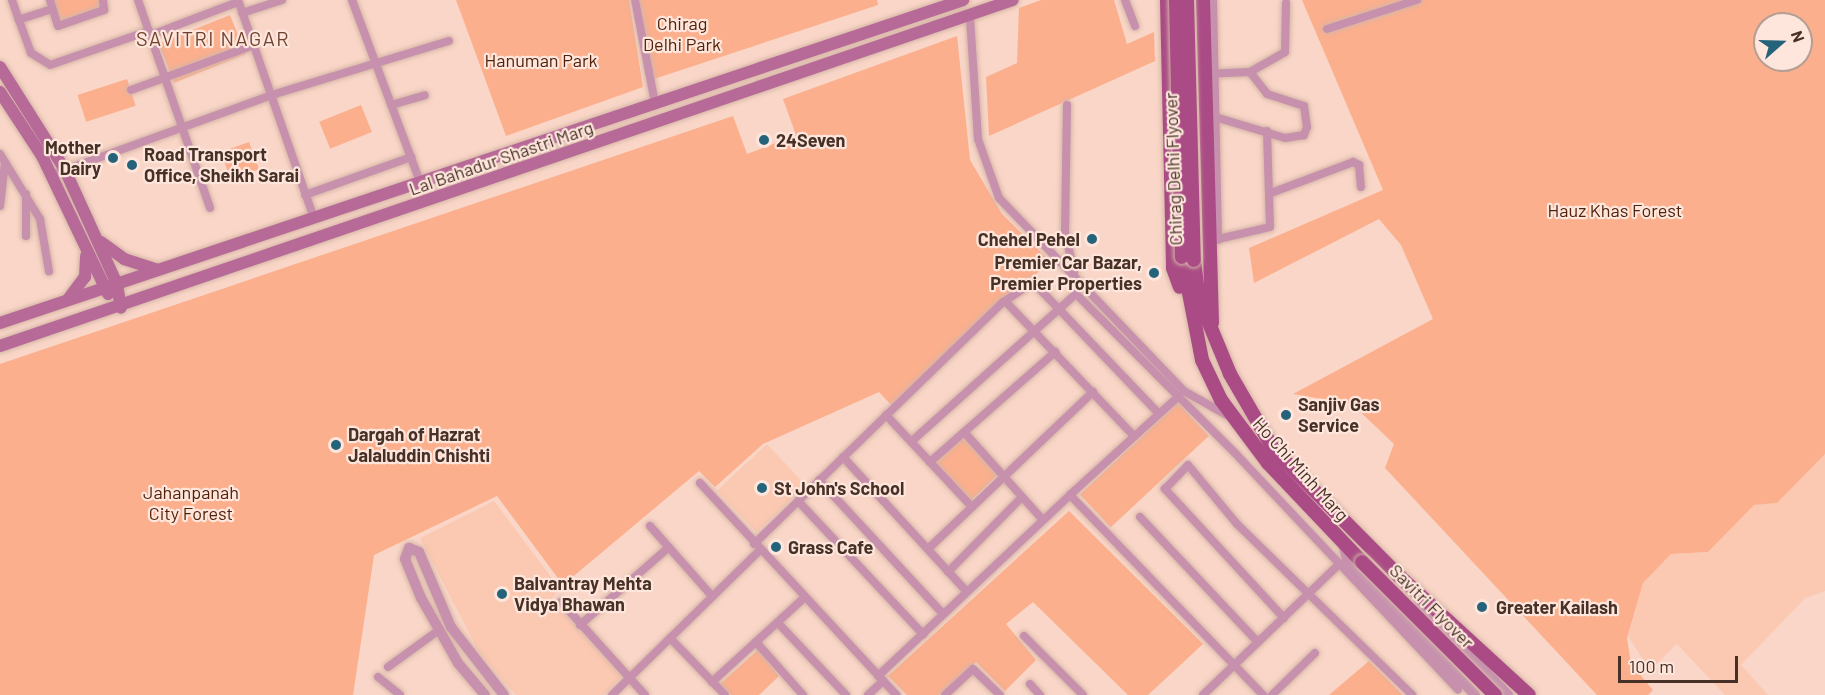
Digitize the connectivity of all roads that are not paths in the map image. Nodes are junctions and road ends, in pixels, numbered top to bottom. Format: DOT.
graph roads {
  1 [pos="12,0"];
  2 [pos="103,0"];
  3 [pos="138,0"];
  4 [pos="282,0"];
  5 [pos="352,0"];
  6 [pos="635,0"];
  7 [pos="963,0"];
  8 [pos="1013,0"];
  9 [pos="1125,0"];
  10 [pos="1166,0"];
  11 [pos="1176,0"];
  12 [pos="1187,0"];
  13 [pos="1203,0"];
  14 [pos="1213,0"];
  15 [pos="1417,0"];
  16 [pos="238,1"];
  17 [pos="1286,3"];
  18 [pos="51,4"];
  19 [pos="242,13"];
  20 [pos="970,18"];
  21 [pos="20,20"];
  22 [pos="1135,26"];
  23 [pos="1327,29"];
  24 [pos="150,33"];
  25 [pos="449,40"];
  26 [pos="254,45"];
  27 [pos="375,63"];
  28 [pos="0,67"];
  29 [pos="1170,72"];
  30 [pos="1250,72"];
  31 [pos="1208,73"];
  32 [pos="166,77"];
  33 [pos="131,90"];
  34 [pos="0,92"];
  35 [pos="425,95"];
  36 [pos="272,96"];
  37 [pos="655,103"];
  38 [pos="391,105"];
  39 [pos="1067,105"];
  40 [pos="1211,115"];
  41 [pos="183,127"];
  42 [pos="1267,131"];
  43 [pos="411,157"];
  44 [pos="3,158"];
  45 [pos="64,170"];
  46 [pos="51,175"];
  47 [pos="420,182"];
  48 [pos="1361,187"];
  49 [pos="1271,193"];
  50 [pos="26,194"];
  51 [pos="305,195"];
  52 [pos="0,204"];
  53 [pos="210,208"];
  54 [pos="314,218"];
  55 [pos="26,236"];
  56 [pos="95,237"];
  57 [pos="1214,240"];
  58 [pos="84,246"];
  59 [pos="1188,259"];
  60 [pos="158,270"];
  61 [pos="49,271"];
  62 [pos="1074,272"];
  63 [pos="117,284"];
  64 [pos="104,289"];
  65 [pos="1186,296"];
  66 [pos="1005,301"];
  67 [pos="54,305"];
  68 [pos="121,308"];
  69 [pos="1059,308"];
  70 [pos="0,323"];
  71 [pos="1034,330"];
  72 [pos="1213,334"];
  73 [pos="0,346"];
  74 [pos="1055,352"];
  75 [pos="1184,391"];
  76 [pos="1093,393"];
  77 [pos="1176,398"];
  78 [pos="1159,414"];
  79 [pos="886,415"];
  80 [pos="1233,419"];
  81 [pos="964,432"];
  82 [pos="1134,436"];
  83 [pos="912,441"];
  84 [pos="843,457"];
  85 [pos="930,462"];
  86 [pos="1005,476"];
  87 [pos="819,480"];
  88 [pos="700,483"];
  89 [pos="1070,495"];
  90 [pos="1022,496"];
  91 [pos="798,501"];
  92 [pos="972,507"];
  93 [pos="1140,518"];
  94 [pos="1043,520"];
  95 [pos="651,526"];
  96 [pos="1343,542"];
  97 [pos="669,547"];
  98 [pos="757,547"];
  99 [pos="928,549"];
  100 [pos="1337,566"];
  101 [pos="948,572"];
  102 [pos="1399,576"];
  103 [pos="967,592"];
  104 [pos="1308,594"];
  105 [pos="712,596"];
  106 [pos="805,597"];
  107 [pos="561,602"];
  108 [pos="943,615"];
  109 [pos="1284,618"];
  110 [pos="778,623"];
  111 [pos="580,625"];
  112 [pos="439,630"];
  113 [pos="923,634"];
  114 [pos="1024,636"];
  115 [pos="670,638"];
  116 [pos="756,642"];
  117 [pos="1258,642"];
  118 [pos="1315,653"];
  119 [pos="1474,659"];
  120 [pos="1234,665"];
  121 [pos="388,667"];
  122 [pos="1455,674"];
  123 [pos="378,677"];
  124 [pos="630,678"];
  125 [pos="881,679"];
  126 [pos="712,682"];
  127 [pos="1030,684"];
  128 [pos="1458,690"];
  129 [pos="948,694"];
  130 [pos="400,695"];
  131 [pos="485,695"];
  132 [pos="504,695"];
  133 [pos="612,695"];
  134 [pos="645,695"];
  135 [pos="725,695"];
  136 [pos="803,695"];
  137 [pos="846,695"];
  138 [pos="868,695"];
  139 [pos="896,695"];
  140 [pos="1000,695"];
  141 [pos="1040,695"];
  142 [pos="1083,695"];
  143 [pos="1203,695"];
  144 [pos="1263,695"];
  145 [pos="1272,695"];
  146 [pos="1412,695"];
  147 [pos="1475,695"];
  148 [pos="1495,695"];
  149 [pos="1508,695"];
  150 [pos="1529,695"];
  1 -- 21 [label="street"];
  2 -- 18 [label="street"];
  3 -- 24 [label="street"];
  4 -- 19 [label="street"];
  5 -- 27 [label="street"];
  6 -- 37 [label="street"];
  7 -- 37 [label="main road, Lal Bahadur Shastri Marg"];
  8 -- 20 [label="main road, Lal Bahadur Shastri Marg"];
  9 -- 22 [label="street"];
  10 -- 29 [label="main road"];
  11 -- 59 [label="main road, Chirag Delhi Flyover, bridge"];
  12 -- 59 [label="main road, Chirag Delhi Flyover, bridge"];
  13 -- 31 [label="main road"];
  14 -- 31 [label="street"];
  15 -- 23 [label="street"];
  16 -- 19 [label="street"];
  16 -- 24 [label="street"];
  17 -- 30 [label="street"];
  18 -- 21 [label="street"];
  19 -- 26 [label="street"];
  20 -- 62 [label="street"];
  20 -- 68 [label="main road, Lal Bahadur Shastri Marg"];
  21 -- 24 [label="street"];
  24 -- 32 [label="street"];
  25 -- 27 [label="street"];
  26 -- 32 [label="street"];
  26 -- 36 [label="street"];
  27 -- 36 [label="street"];
  27 -- 38 [label="street"];
  28 -- 45 [label="main road"];
  29 -- 31 [label="main road"];
  29 -- 65 [label="main road"];
  30 -- 31 [label="street"];
  30 -- 42 [label="street"];
  31 -- 40 [label="main road"];
  32 -- 33 [label="street"];
  32 -- 41 [label="street"];
  34 -- 46 [label="main road"];
  35 -- 38 [label="street"];
  36 -- 41 [label="street"];
  36 -- 51 [label="street"];
  37 -- 47 [label="main road, Lal Bahadur Shastri Marg"];
  38 -- 43 [label="street"];
  39 -- 62 [label="street"];
  40 -- 42 [label="street"];
  40 -- 57 [label="main road"];
  41 -- 45 [label="street"];
  41 -- 53 [label="street"];
  42 -- 49 [label="street"];
  43 -- 47 [label="street"];
  43 -- 51 [label="street"];
  44 -- 50 [label="street"];
  44 -- 52 [label="street"];
  45 -- 46 [label="street"];
  45 -- 56 [label="main road"];
  46 -- 58 [label="main road"];
  47 -- 54 [label="main road, Lal Bahadur Shastri Marg"];
  48 -- 49 [label="street"];
  49 -- 57 [label="street"];
  50 -- 55 [label="street"];
  50 -- 61 [label="street"];
  51 -- 54 [label="street"];
  54 -- 60 [label="main road, Lal Bahadur Shastri Marg"];
  56 -- 60 [label="main road"];
  56 -- 63 [label="main road"];
  57 -- 72 [label="main road"];
  58 -- 64 [label="main road"];
  58 -- 67 [label="main road"];
  59 -- 65 [label="main road, Chirag Delhi Flyover"];
  59 -- 72 [label="main road, Chirag Delhi Flyover"];
  60 -- 63 [label="main road, Lal Bahadur Shastri Marg"];
  62 -- 75 [label="street"];
  63 -- 64 [label="main road, Lal Bahadur Shastri Marg"];
  63 -- 68 [label="main road"];
  64 -- 67 [label="main road, Lal Bahadur Shastri Marg"];
  64 -- 68 [label="main road"];
  65 -- 80 [label="main road, Ho Chi Minh Marg"];
  66 -- 69 [label="street"];
  66 -- 71 [label="street"];
  66 -- 79 [label="street"];
  67 -- 70 [label="main road, Lal Bahadur Shastri Marg"];
  68 -- 73 [label="main road, Lal Bahadur Shastri Marg"];
  69 -- 71 [label="street"];
  69 -- 77 [label="street"];
  69 -- 78 [label="street"];
  71 -- 74 [label="street"];
  71 -- 83 [label="street"];
  72 -- 102 [label="main road, Ho Chi Minh Marg"];
  74 -- 76 [label="street"];
  74 -- 81 [label="street"];
  75 -- 77 [label="street"];
  75 -- 80 [label="street"];
  76 -- 82 [label="street"];
  76 -- 86 [label="street"];
  77 -- 78 [label="street"];
  77 -- 100 [label="street"];
  78 -- 82 [label="street"];
  79 -- 83 [label="street"];
  79 -- 84 [label="street"];
  80 -- 96 [label="main road, Ho Chi Minh Marg"];
  81 -- 85 [label="street"];
  81 -- 86 [label="street"];
  82 -- 89 [label="street"];
  83 -- 85 [label="street"];
  84 -- 87 [label="street"];
  84 -- 99 [label="street"];
  85 -- 92 [label="street"];
  86 -- 90 [label="street"];
  86 -- 92 [label="street"];
  87 -- 91 [label="street"];
  87 -- 108 [label="street"];
  88 -- 98 [label="street"];
  89 -- 94 [label="street"];
  89 -- 120 [label="street"];
  90 -- 94 [label="street"];
  90 -- 101 [label="street"];
  91 -- 98 [label="street"];
  91 -- 113 [label="street"];
  92 -- 99 [label="street"];
  93 -- 117 [label="street"];
  94 -- 103 [label="street"];
  95 -- 97 [label="street"];
  96 -- 122 [label="street, Ho Chi Minh Marg"];
  96 -- 148 [label="main road, Savitri Flyover, bridge"];
  97 -- 105 [label="street"];
  97 -- 111 [label="street"];
  98 -- 105 [label="street"];
  98 -- 106 [label="street"];
  99 -- 101 [label="street"];
  100 -- 104 [label="street"];
  100 -- 128 [label="street"];
  101 -- 103 [label="street"];
  102 -- 119 [label="street, Ho Chi Minh Marg"];
  102 -- 150 [label="main road, Ho Chi Minh Marg"];
  103 -- 108 [label="street"];
  104 -- 109 [label="street"];
  104 -- 109 [label="street"];
  104 -- 146 [label="street"];
  105 -- 115 [label="street"];
  106 -- 110 [label="street"];
  106 -- 125 [label="street"];
  107 -- 111 [label="street"];
  108 -- 113 [label="street"];
  109 -- 117 [label="street"];
  110 -- 116 [label="street"];
  110 -- 137 [label="street"];
  111 -- 124 [label="street"];
  112 -- 121 [label="street"];
  112 -- 131 [label="street"];
  112 -- 132 [label="street"];
  113 -- 125 [label="street"];
  114 -- 142 [label="street"];
  115 -- 124 [label="street"];
  115 -- 126 [label="street"];
  116 -- 126 [label="street"];
  116 -- 136 [label="street"];
  117 -- 120 [label="street"];
  118 -- 145 [label="street"];
  119 -- 122 [label="street"];
  119 -- 149 [label="street, Ho Chi Minh Marg"];
  120 -- 143 [label="street"];
  120 -- 144 [label="street"];
  122 -- 147 [label="street, Ho Chi Minh Marg"];
  123 -- 130 [label="street"];
  124 -- 133 [label="street"];
  124 -- 134 [label="street"];
  125 -- 138 [label="street"];
  125 -- 139 [label="street"];
  126 -- 135 [label="street"];
  127 -- 141 [label="street"];
  129 -- 140 [label="street"];
}
